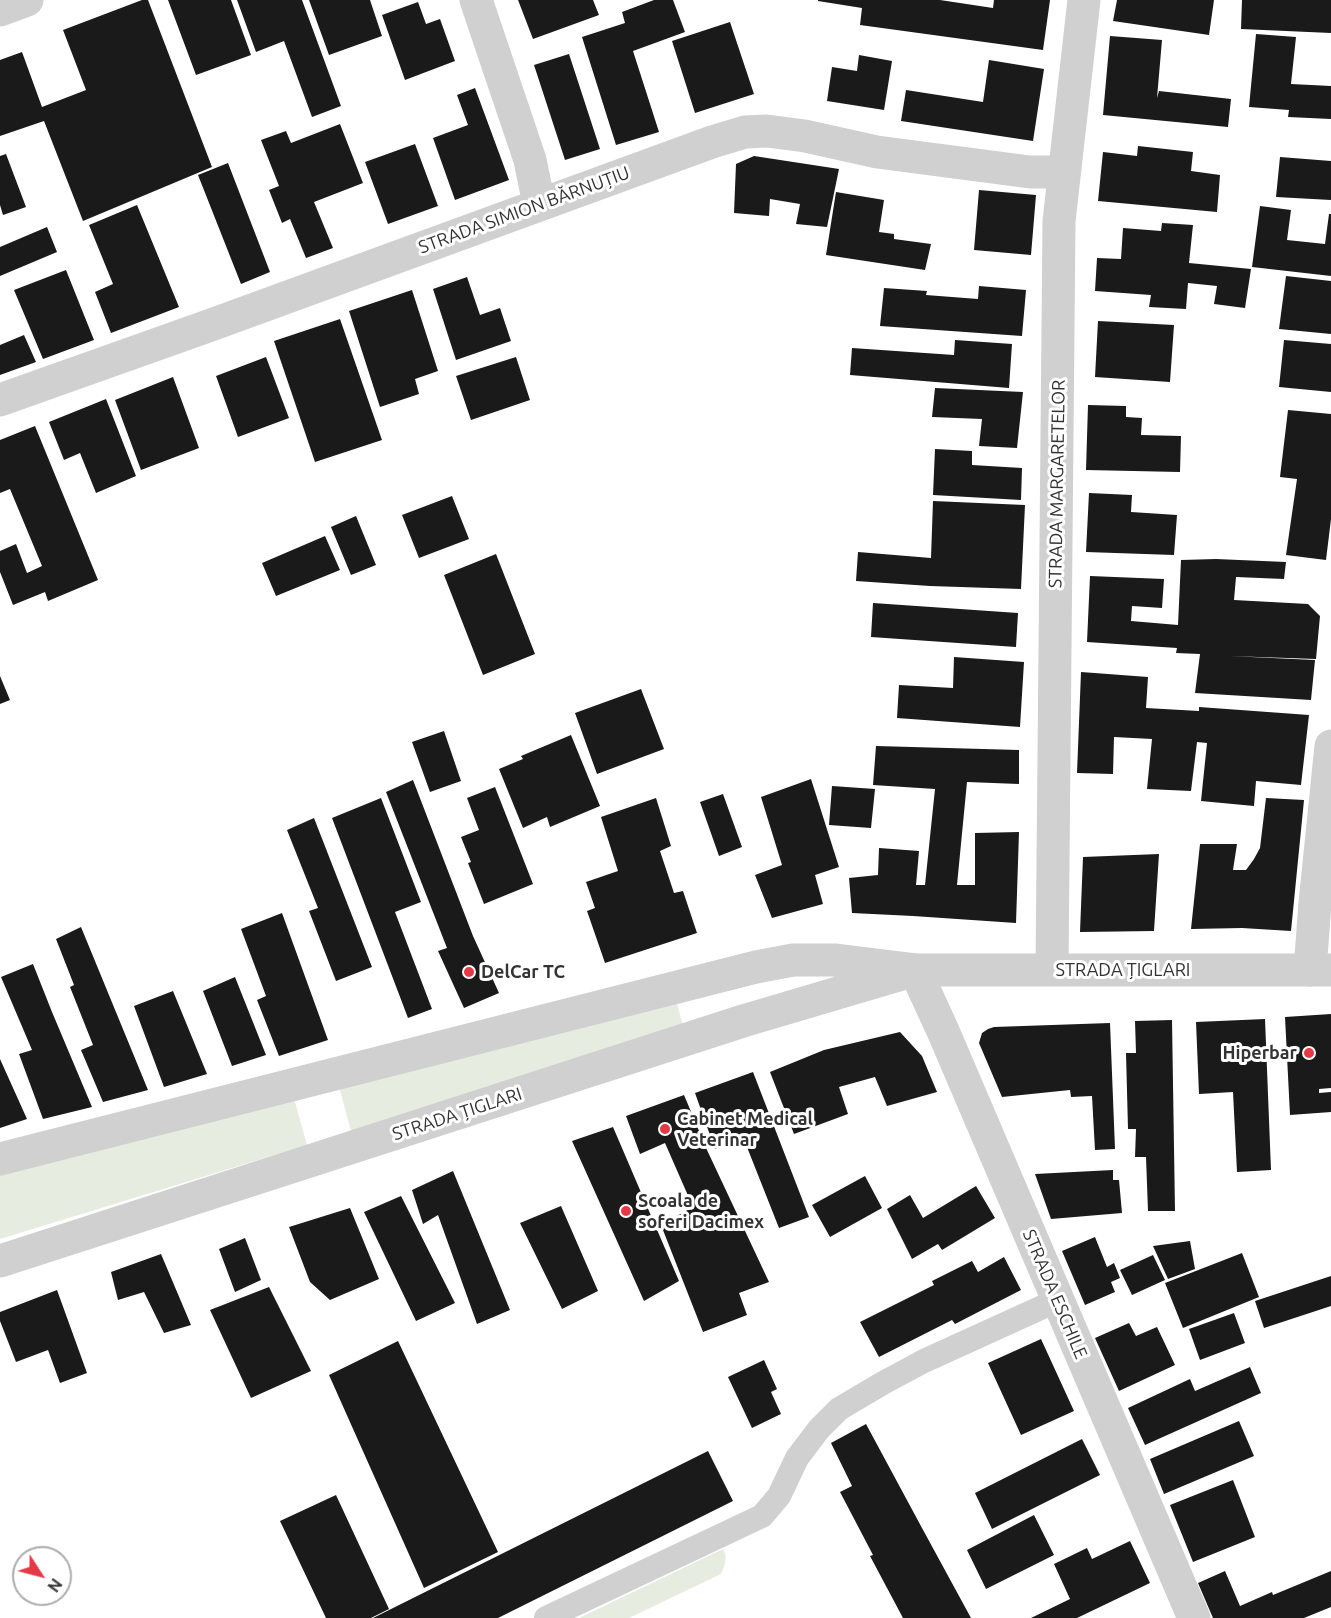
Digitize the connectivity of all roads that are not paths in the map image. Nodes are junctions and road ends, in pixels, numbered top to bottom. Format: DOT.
graph roads {
  1 [pos="27,0"];
  2 [pos="476,0"];
  3 [pos="1084,0"];
  4 [pos="0,10"];
  5 [pos="1064,172"];
  6 [pos="539,204"];
  7 [pos="0,400"];
  8 [pos="1331,746"];
  9 [pos="1052,969"];
  10 [pos="915,970"];
  11 [pos="1321,970"];
  12 [pos="0,1159"];
  13 [pos="0,1261"];
  14 [pos="1058,1300"];
  15 [pos="546,1618"];
  16 [pos="1194,1618"];
  1 -- 4 [label="street"];
  2 -- 6 [label="street"];
  3 -- 5 [label="street, STRADA MARGARETELOR"];
  5 -- 6 [label="street, STRADA SIMION BĂRNUȚIU"];
  5 -- 9 [label="street, STRADA MARGARETELOR"];
  6 -- 7 [label="street, STRADA SIMION BĂRNUȚIU"];
  8 -- 11 [label="street"];
  9 -- 10 [label="street, STRADA ȚIGLARI"];
  9 -- 11 [label="street, STRADA ȚIGLARI"];
  10 -- 12 [label="street, STRADA ȚIGLARI"];
  10 -- 13 [label="street, STRADA ȚIGLARI"];
  10 -- 14 [label="street, STRADA ESCHILE"];
  14 -- 15 [label="lane"];
  14 -- 16 [label="street, STRADA ESCHILE"];
}
